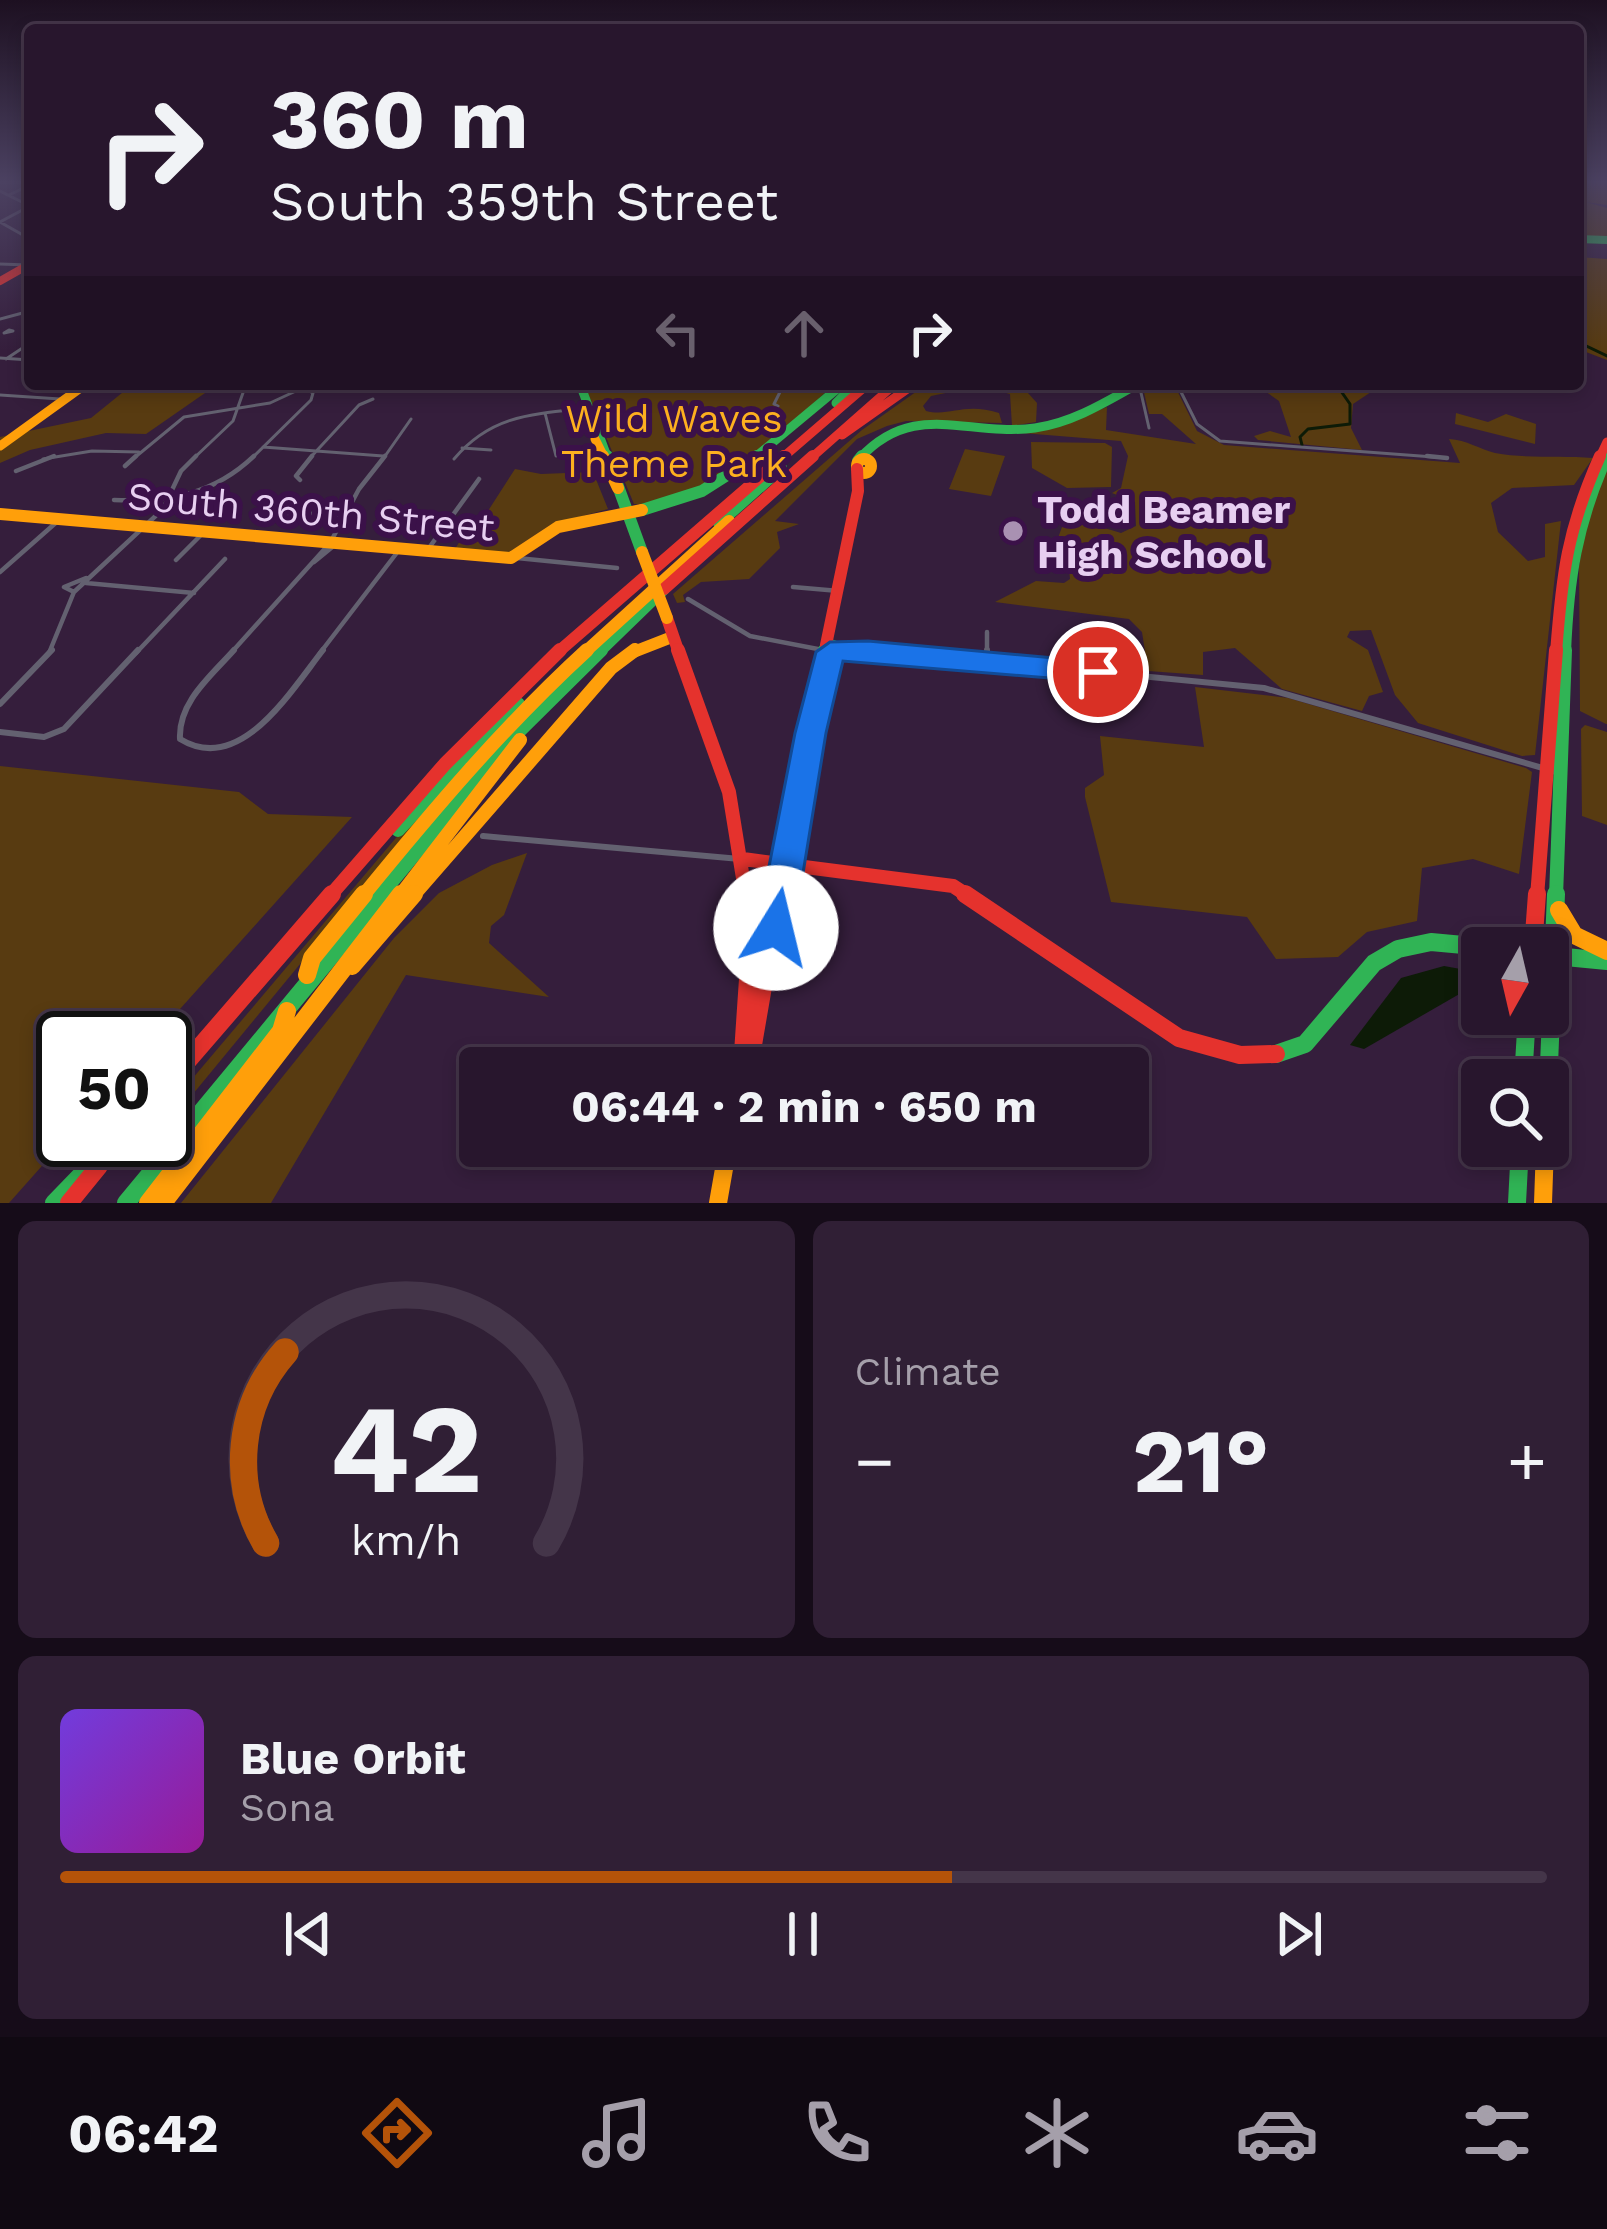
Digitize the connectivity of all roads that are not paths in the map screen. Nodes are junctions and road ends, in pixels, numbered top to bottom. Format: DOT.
graph roads {
  1 [pos="78,390"];
  2 [pos="244,390"];
  3 [pos="301,390"];
  4 [pos="305,390"];
  5 [pos="578,390"];
  6 [pos="580,390"];
  7 [pos="781,390"];
  8 [pos="836,390"];
  9 [pos="850,390"];
  10 [pos="864,390"];
  11 [pos="864,390"];
  12 [pos="896,390"];
  13 [pos="897,390"];
  14 [pos="1126,390"];
  15 [pos="1140,390"];
  16 [pos="1180,390"];
  17 [pos="0,394"];
  18 [pos="373,399"];
  19 [pos="64,400"];
  20 [pos="778,406"];
  21 [pos="583,409"];
  22 [pos="236,411"];
  23 [pos="544,413"];
  24 [pos="411,418"];
  25 [pos="853,420"];
  26 [pos="595,422"];
  27 [pos="1149,428"];
  28 [pos="829,442"];
  29 [pos="1607,442"];
  30 [pos="0,446"];
  31 [pos="262,447"];
  32 [pos="462,448"];
  33 [pos="491,450"];
  34 [pos="141,452"];
  35 [pos="316,452"];
  36 [pos="1607,455"];
  37 [pos="556,456"];
  38 [pos="385,457"];
  39 [pos="1447,458"];
  40 [pos="454,459"];
  41 [pos="125,466"];
  42 [pos="770,467"];
  43 [pos="16,471"];
  44 [pos="478,479"];
  45 [pos="300,480"];
  46 [pos="618,488"];
  47 [pos="202,494"];
  48 [pos="114,500"];
  49 [pos="168,501"];
  50 [pos="204,506"];
  51 [pos="257,512"];
  52 [pos="626,513"];
  53 [pos="0,514"];
  54 [pos="345,515"];
  55 [pos="60,519"];
  56 [pos="145,527"];
  57 [pos="204,532"];
  58 [pos="333,544"];
  59 [pos="399,550"];
  60 [pos="426,552"];
  61 [pos="511,557"];
  62 [pos="0,559"];
  63 [pos="225,559"];
  64 [pos="12,560"];
  65 [pos="176,560"];
  66 [pos="617,568"];
  67 [pos="0,572"];
  68 [pos="85,580"];
  69 [pos="793,587"];
  70 [pos="839,591"];
  71 [pos="194,593"];
  72 [pos="688,599"];
  73 [pos="987,632"];
  74 [pos="672,637"];
  75 [pos="828,648"];
  76 [pos="987,662"];
  77 [pos="556,693"];
  78 [pos="0,704"];
  79 [pos="0,732"];
  80 [pos="1554,771"];
  81 [pos="483,836"];
  82 [pos="743,859"];
  83 [pos="786,863"];
  84 [pos="352,872"];
  85 [pos="1557,904"];
  86 [pos="1535,927"];
  87 [pos="1554,927"];
  88 [pos="1461,945"];
  89 [pos="1607,952"];
  90 [pos="1569,957"];
  91 [pos="1607,961"];
  92 [pos="305,984"];
  93 [pos="290,1003"];
  94 [pos="304,1018"];
  95 [pos="746,1047"];
  96 [pos="749,1047"];
  97 [pos="192,1056"];
  98 [pos="91,1167"];
  99 [pos="97,1167"];
  100 [pos="724,1167"];
  101 [pos="1519,1167"];
  102 [pos="1544,1167"];
  103 [pos="54,1203"];
  104 [pos="69,1203"];
  105 [pos="126,1203"];
  106 [pos="148,1203"];
  107 [pos="163,1203"];
  108 [pos="718,1203"];
  109 [pos="1517,1203"];
  110 [pos="1543,1203"];
  1 -- 19 [label="main road"];
  2 -- 22 [label="street"];
  3 -- 22 [label="street"];
  4 -- 31 [label="street"];
  5 -- 21 [label="main road"];
  6 -- 26 [label="main road"];
  7 -- 20 [label="street"];
  8 -- 52 [label="main road"];
  9 -- 42 [label="main road"];
  10 -- 42 [label="main road"];
  11 -- 84 [label="main road"];
  12 -- 25 [label="main road"];
  13 -- 28 [label="main road"];
  14 -- 70 [label="main road"];
  15 -- 27 [label="street"];
  16 -- 39 [label="street"];
  17 -- 19 [label="street"];
  18 -- 35 [label="street"];
  19 -- 30 [label="main road"];
  21 -- 23 [label="street"];
  21 -- 26 [label="main road"];
  21 -- 46 [label="main road"];
  22 -- 34 [label="street"];
  22 -- 49 [label="street"];
  23 -- 32 [label="street"];
  23 -- 37 [label="street"];
  24 -- 38 [label="street"];
  25 -- 28 [label="main road"];
  25 -- 92 [label="main road"];
  26 -- 46 [label="main road"];
  28 -- 77 [label="main road"];
  29 -- 80 [label="main road"];
  31 -- 35 [label="street"];
  31 -- 47 [label="street"];
  32 -- 33 [label="street"];
  32 -- 40 [label="street"];
  34 -- 41 [label="street"];
  34 -- 43 [label="street"];
  35 -- 38 [label="street"];
  35 -- 45 [label="street"];
  36 -- 80 [label="main road"];
  38 -- 54 [label="street"];
  42 -- 84 [label="main road"];
  44 -- 60 [label="street"];
  46 -- 52 [label="main road"];
  47 -- 49 [label="street"];
  47 -- 50 [label="street"];
  48 -- 49 [label="street"];
  49 -- 56 [label="street"];
  51 -- 54 [label="street"];
  52 -- 61 [label="main road"];
  52 -- 74 [label="main road, bridge"];
  53 -- 55 [label="main road, South 360th Street"];
  54 -- 58 [label="street"];
  55 -- 56 [label="main road, South 360th Street"];
  55 -- 64 [label="street"];
  56 -- 57 [label="main road, South 360th Street"];
  56 -- 68 [label="street"];
  57 -- 58 [label="main road, South 360th Street"];
  57 -- 65 [label="street"];
  58 -- 59 [label="main road, South 360th Street"];
  58 -- 59 [label="street"];
  59 -- 60 [label="main road, South 360th Street"];
  60 -- 61 [label="main road, South 360th Street"];
  61 -- 66 [label="street, South 360th Street"];
  62 -- 64 [label="street"];
  63 -- 71 [label="street"];
  64 -- 67 [label="street"];
  68 -- 71 [label="street"];
  68 -- 78 [label="street"];
  69 -- 70 [label="street"];
  70 -- 75 [label="main road"];
  71 -- 79 [label="street"];
  72 -- 75 [label="street"];
  73 -- 76 [label="street"];
  74 -- 82 [label="main road"];
  74 -- 94 [label="main road"];
  75 -- 76 [label="street"];
  75 -- 83 [label="main road"];
  76 -- 80 [label="street"];
  77 -- 92 [label="main road"];
  77 -- 94 [label="main road"];
  80 -- 85 [label="main road"];
  80 -- 86 [label="main road"];
  81 -- 82 [label="street"];
  82 -- 83 [label="main road"];
  82 -- 95 [label="main road"];
  83 -- 88 [label="main road"];
  83 -- 96 [label="main road"];
  84 -- 97 [label="main road"];
  85 -- 87 [label="main road"];
  85 -- 89 [label="main road"];
  90 -- 91 [label="main road"];
  92 -- 93 [label="main road"];
  93 -- 105 [label="main road"];
  93 -- 106 [label="main road"];
  94 -- 107 [label="main road"];
  98 -- 103 [label="main road"];
  99 -- 104 [label="main road"];
  100 -- 108 [label="main road"];
  101 -- 109 [label="main road"];
  102 -- 110 [label="main road"];
}
